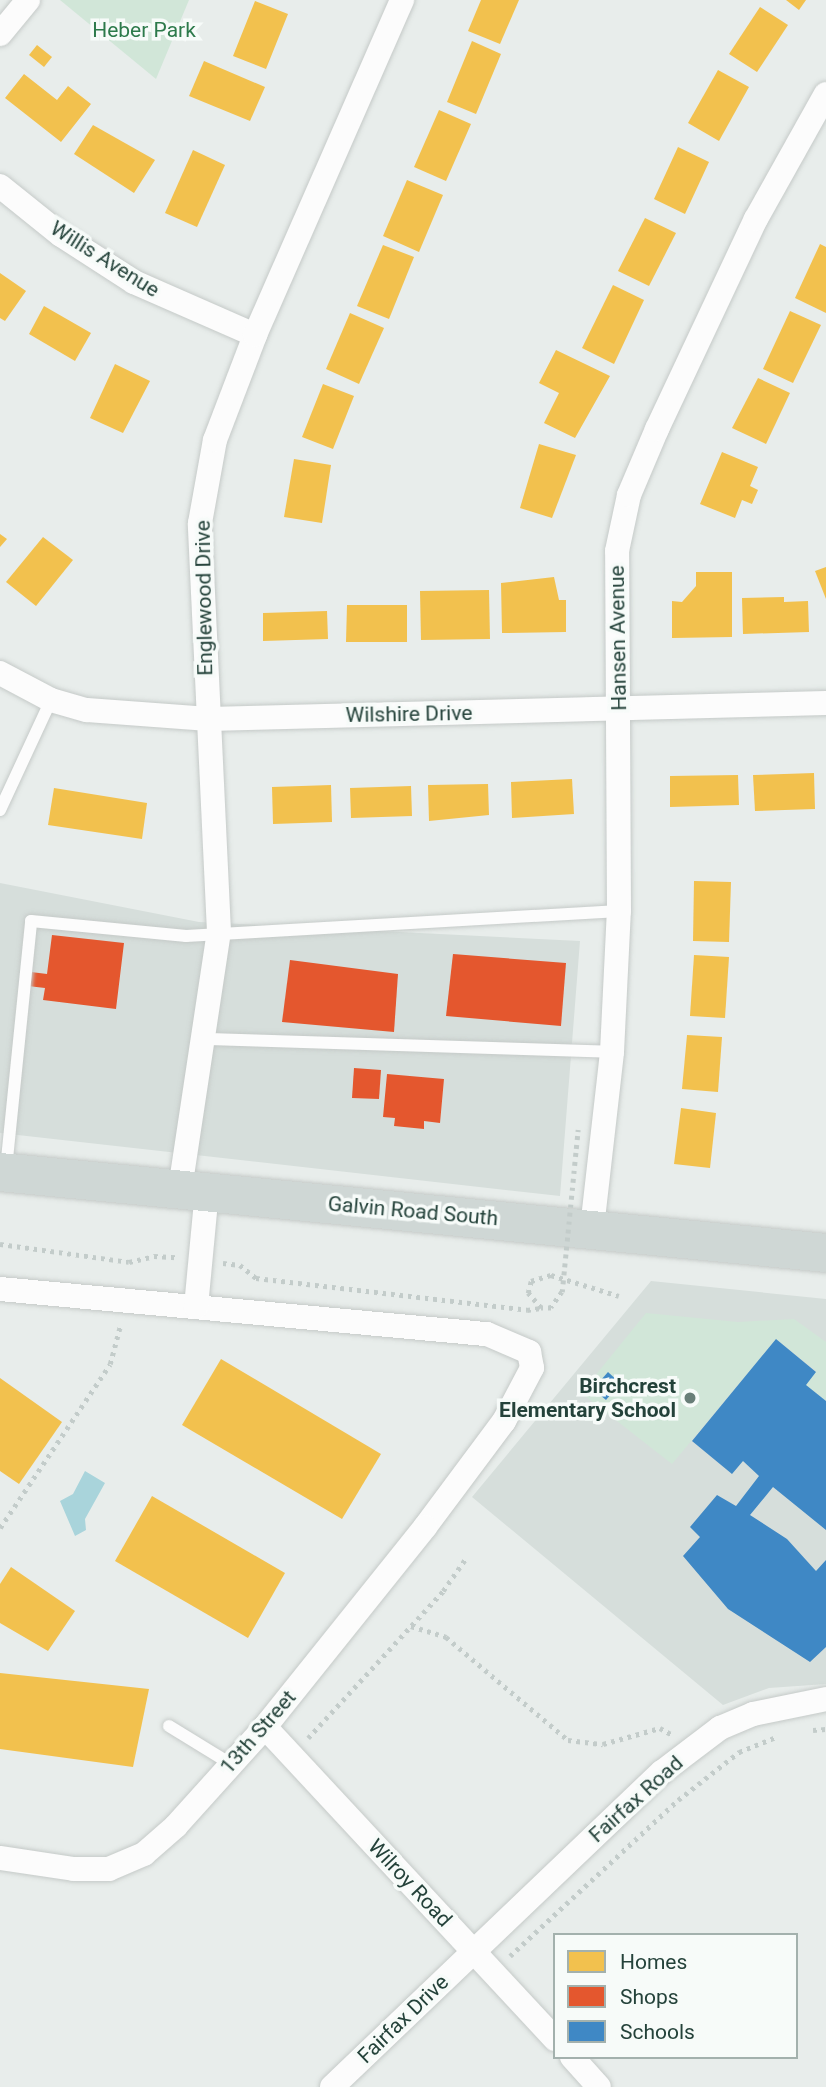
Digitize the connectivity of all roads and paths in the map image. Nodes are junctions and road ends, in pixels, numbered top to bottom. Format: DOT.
graph roads {
  1 [pos="27,0"];
  2 [pos="402,0"];
  3 [pos="0,34"];
  4 [pos="826,94"];
  5 [pos="0,186"];
  6 [pos="256,335"];
  7 [pos="0,673"];
  8 [pos="51,700"];
  9 [pos="826,703"];
  10 [pos="619,709"];
  11 [pos="209,719"];
  12 [pos="0,810"];
  13 [pos="619,911"];
  14 [pos="219,932"];
  15 [pos="206,1039"];
  16 [pos="612,1052"];
  17 [pos="578,1130"];
  18 [pos="3,1173"];
  19 [pos="194,1190"];
  20 [pos="592,1228"];
  21 [pos="0,1244"];
  22 [pos="826,1253"];
  23 [pos="201,1259"];
  24 [pos="0,1290"];
  25 [pos="619,1296"];
  26 [pos="127,1302"];
  27 [pos="196,1307"];
  28 [pos="541,1308"];
  29 [pos="0,1528"];
  30 [pos="465,1560"];
  31 [pos="411,1626"];
  32 [pos="826,1699"];
  33 [pos="169,1726"];
  34 [pos="265,1727"];
  35 [pos="826,1729"];
  36 [pos="803,1730"];
  37 [pos="781,1735"];
  38 [pos="666,1745"];
  39 [pos="293,1757"];
  40 [pos="231,1764"];
  41 [pos="0,1858"];
  42 [pos="474,1951"];
  43 [pos="494,1972"];
  44 [pos="553,2037"];
  45 [pos="574,2059"];
  46 [pos="332,2087"];
  47 [pos="599,2087"];
  1 -- 3 [label="street"];
  2 -- 6 [label="street, Englewood Drive"];
  4 -- 10 [label="street, Hansen Avenue"];
  5 -- 6 [label="street, Willis Avenue"];
  6 -- 11 [label="street, Englewood Drive"];
  7 -- 8 [label="street, Wilshire Drive"];
  8 -- 11 [label="street, Wilshire Drive"];
  8 -- 12 [label="lane"];
  9 -- 10 [label="street, Wilshire Drive"];
  10 -- 11 [label="street, Wilshire Drive"];
  10 -- 13 [label="street, Hansen Avenue"];
  11 -- 14 [label="street, Englewood Drive"];
  13 -- 14 [label="lane"];
  13 -- 16 [label="street, Hansen Avenue"];
  14 -- 15 [label="street, Englewood Drive"];
  14 -- 18 [label="lane"];
  15 -- 16 [label="lane"];
  15 -- 19 [label="street, Englewood Drive"];
  16 -- 20 [label="street, Hansen Avenue"];
  17 -- 28 [label="path, bridge"];
  18 -- 19 [label="main road, Galvin Road South"];
  19 -- 20 [label="main road, Galvin Road South"];
  19 -- 23 [label="street, Englewood Drive"];
  20 -- 22 [label="main road, Galvin Road South"];
  21 -- 23 [label="path"];
  23 -- 27 [label="street, Englewood Drive"];
  23 -- 28 [label="path"];
  24 -- 26 [label="street"];
  25 -- 28 [label="path"];
  26 -- 27 [label="street"];
  26 -- 29 [label="path"];
  27 -- 34 [label="street, 13th Street"];
  30 -- 31 [label="path"];
  31 -- 38 [label="path"];
  31 -- 39 [label="path"];
  32 -- 42 [label="street, Fairfax Road"];
  33 -- 40 [label="lane"];
  34 -- 39 [label="street, Wilroy Road"];
  34 -- 40 [label="street, 13th Street"];
  35 -- 36 [label="path"];
  37 -- 43 [label="path"];
  39 -- 42 [label="street, Wilroy Road"];
  40 -- 41 [label="street, 13th Street"];
  42 -- 43 [label="street, Wilroy Road"];
  42 -- 46 [label="street, Fairfax Drive"];
  43 -- 44 [label="street, Wilroy Road"];
  45 -- 47 [label="street"];
}
